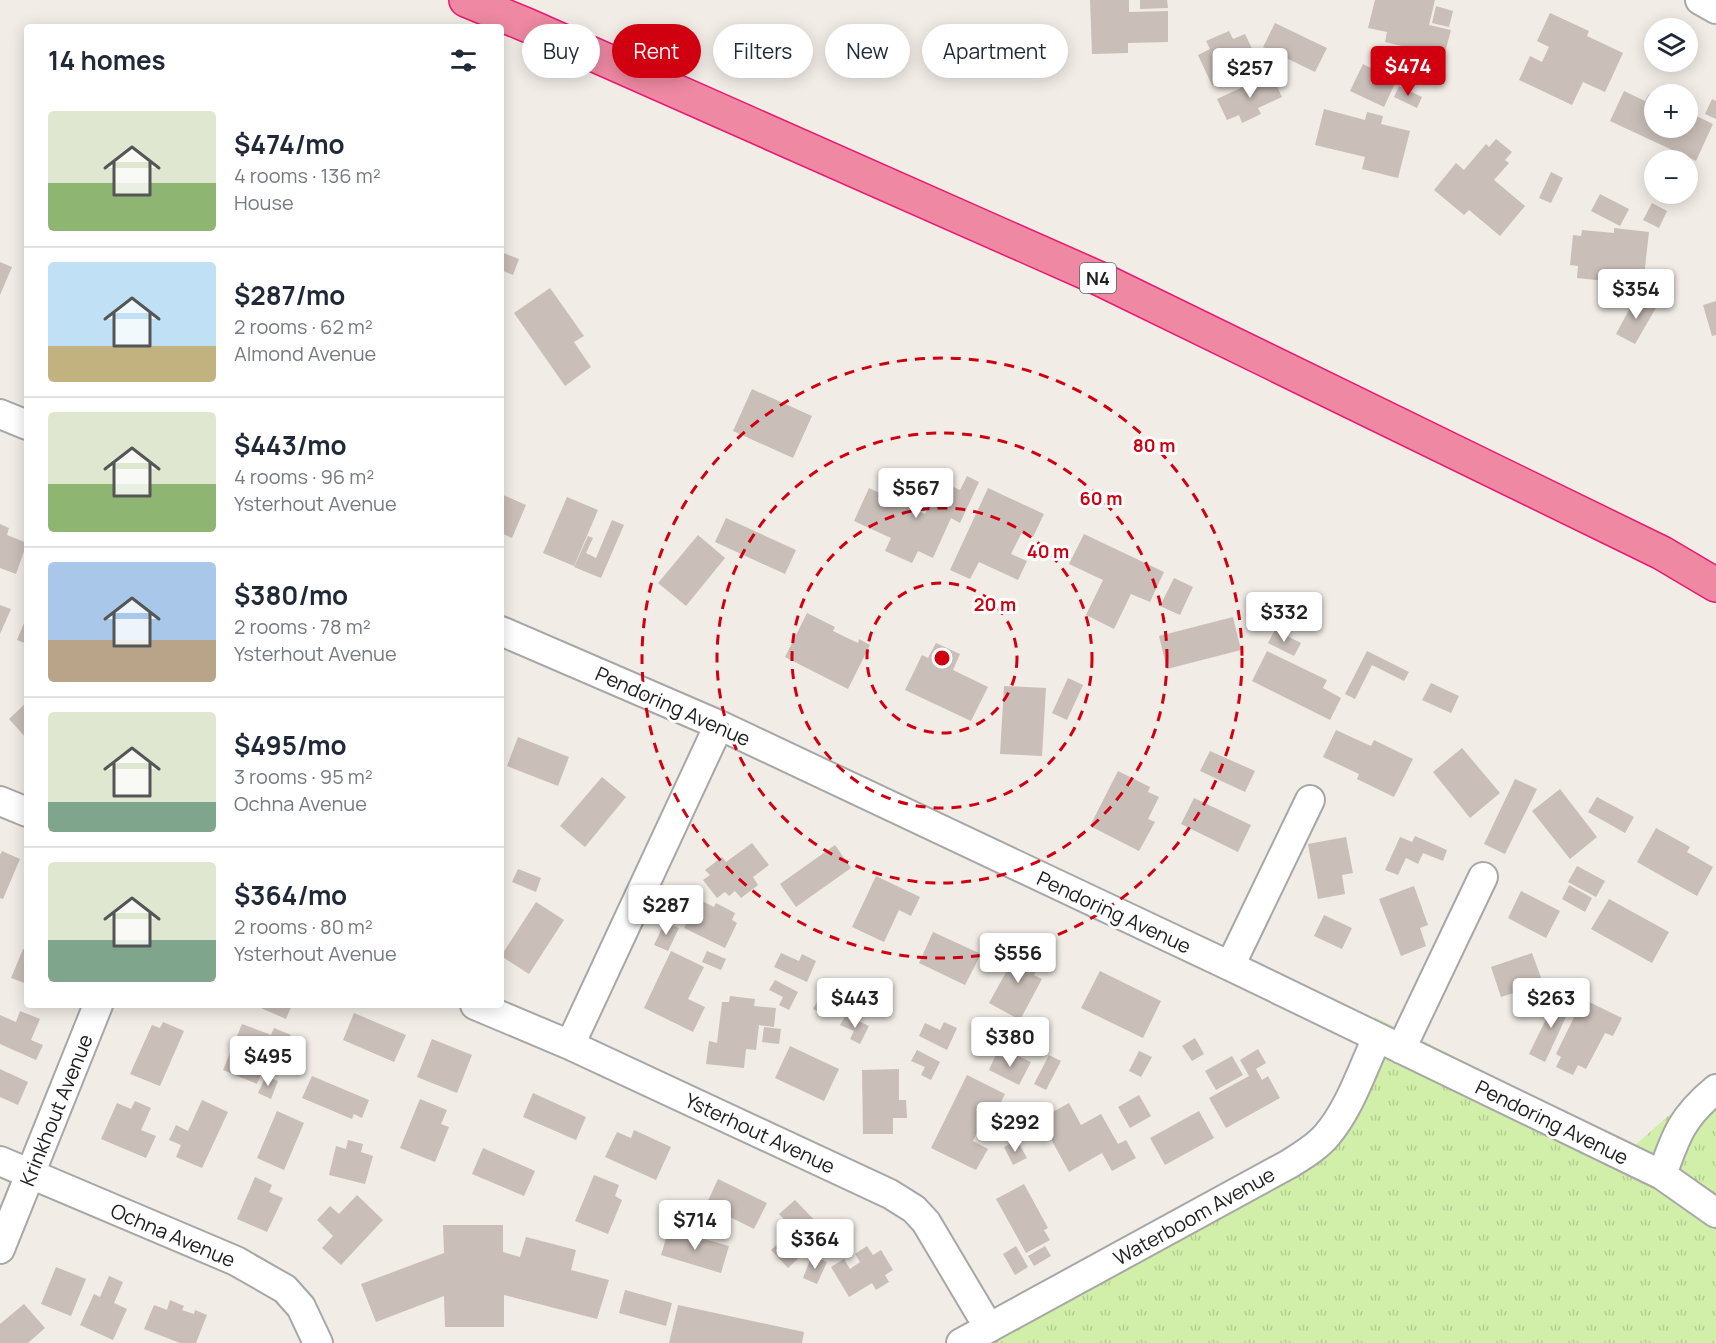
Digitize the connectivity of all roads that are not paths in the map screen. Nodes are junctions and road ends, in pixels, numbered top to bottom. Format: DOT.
graph roads {
  1 [pos="466,0"];
  2 [pos="1700,0"];
  3 [pos="1716,9"];
  4 [pos="0,414"];
  5 [pos="24,424"];
  6 [pos="1716,585"];
  7 [pos="504,632"];
  8 [pos="719,725"];
  9 [pos="1310,800"];
  10 [pos="0,801"];
  11 [pos="24,811"];
  12 [pos="1483,877"];
  13 [pos="1230,966"];
  14 [pos="97,1008"];
  15 [pos="482,1008"];
  16 [pos="1389,1043"];
  17 [pos="570,1046"];
  18 [pos="1716,1089"];
  19 [pos="0,1161"];
  20 [pos="31,1174"];
  21 [pos="1662,1175"];
  22 [pos="1716,1213"];
  23 [pos="0,1249"];
  24 [pos="989,1328"];
  25 [pos="318,1343"];
  26 [pos="961,1343"];
  1 -- 6 [label="highway, N4"];
  2 -- 3 [label="street"];
  4 -- 5 [label="street"];
  7 -- 8 [label="street, Pendoring Avenue"];
  8 -- 13 [label="street, Pendoring Avenue"];
  8 -- 17 [label="street"];
  9 -- 13 [label="street"];
  10 -- 11 [label="street"];
  12 -- 16 [label="street, Waterboom Avenue"];
  13 -- 16 [label="street, Pendoring Avenue"];
  14 -- 20 [label="street, Krinkhout Avenue"];
  15 -- 17 [label="street, Ysterhout Avenue"];
  16 -- 21 [label="street, Pendoring Avenue"];
  16 -- 24 [label="street, Waterboom Avenue"];
  17 -- 24 [label="street, Ysterhout Avenue"];
  18 -- 21 [label="street"];
  19 -- 20 [label="street, Ochna Avenue"];
  20 -- 23 [label="street, Krinkhout Avenue"];
  20 -- 25 [label="street, Ochna Avenue"];
  21 -- 22 [label="street, Pendoring Avenue"];
  24 -- 26 [label="street, Waterboom Avenue"];
}
